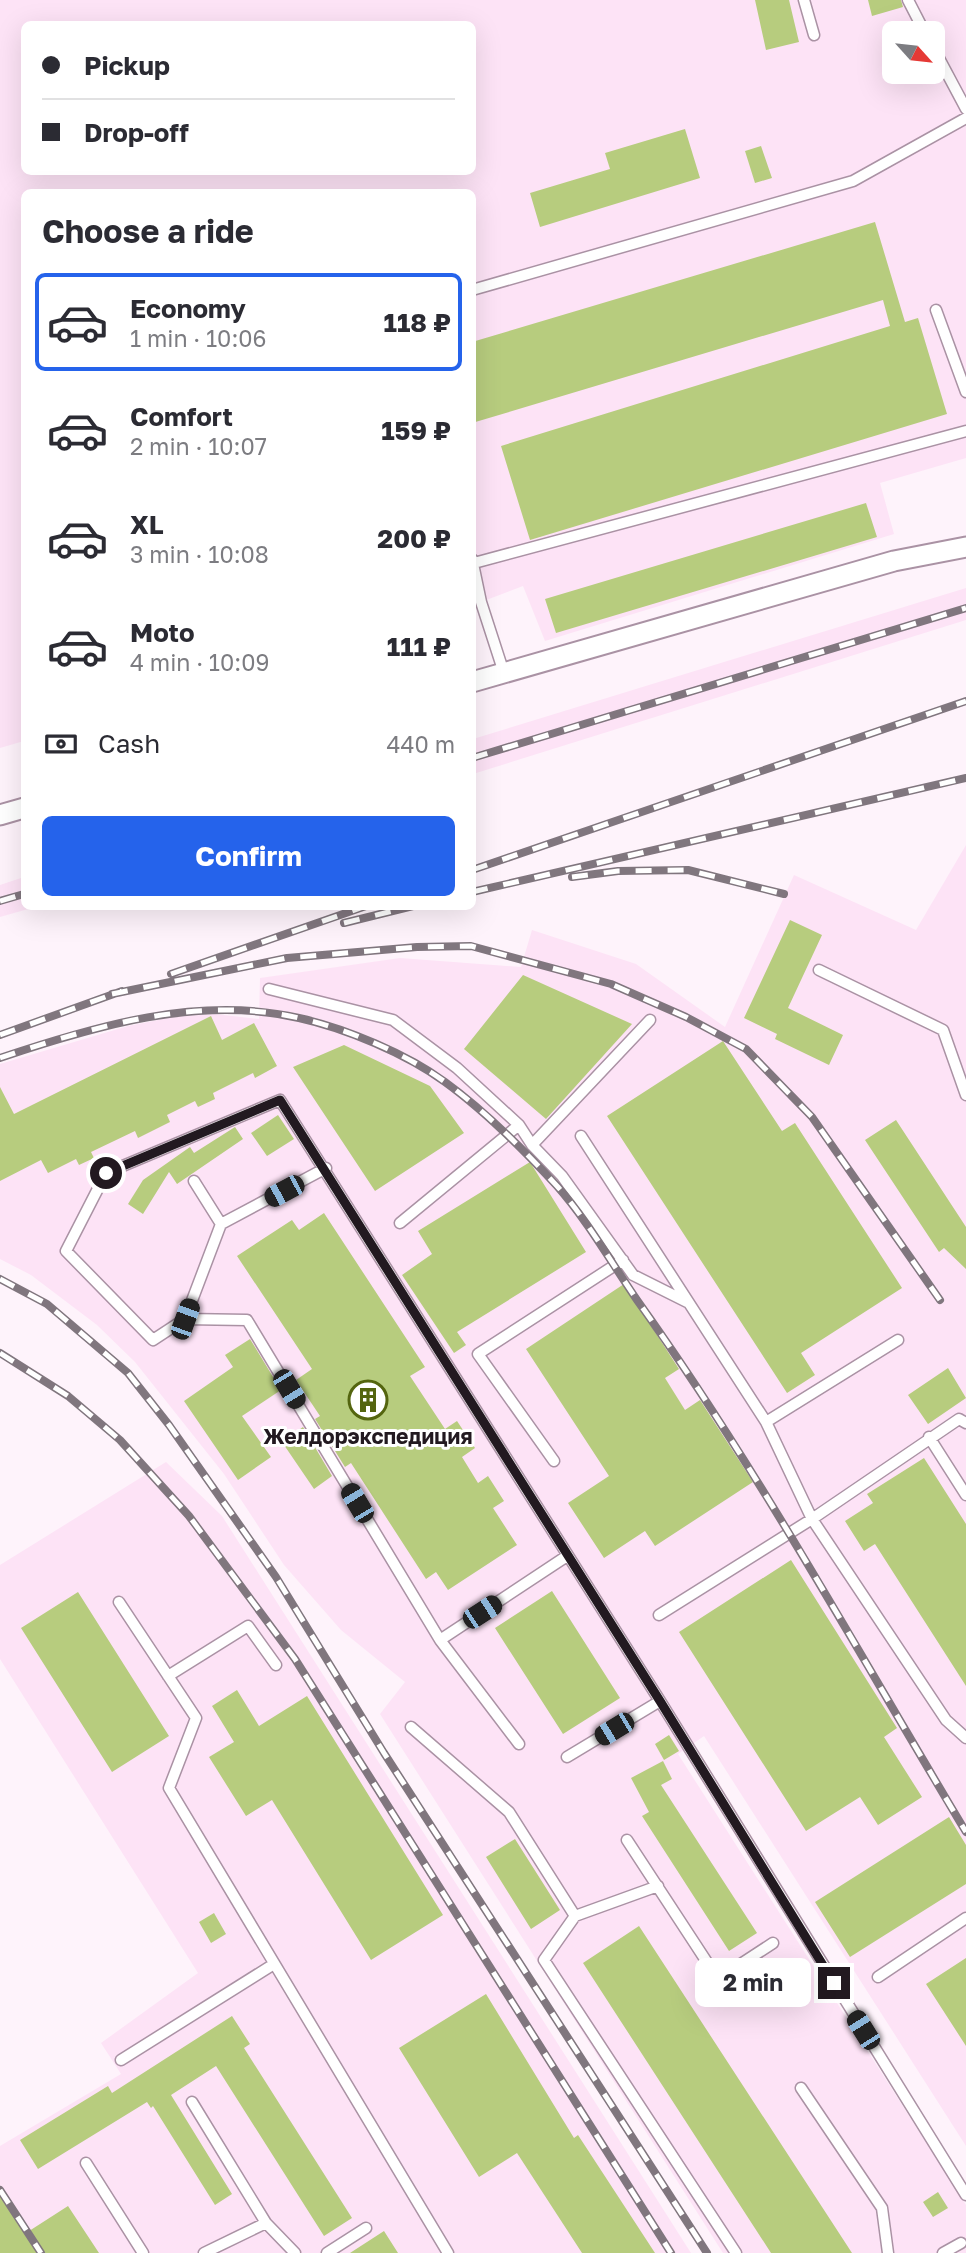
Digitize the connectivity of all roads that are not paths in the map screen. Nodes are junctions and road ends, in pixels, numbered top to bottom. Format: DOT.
graph roads {
  1 [pos="804,0"];
  2 [pos="908,0"];
  3 [pos="919,21"];
  4 [pos="814,35"];
  5 [pos="945,70"];
  6 [pos="966,109"];
  7 [pos="966,118"];
  8 [pos="476,289"];
  9 [pos="936,310"];
  10 [pos="966,392"];
  11 [pos="966,431"];
  12 [pos="966,547"];
  13 [pos="476,560"];
  14 [pos="476,576"];
  15 [pos="505,675"];
  16 [pos="476,681"];
  17 [pos="21,809"];
  18 [pos="0,815"];
  19 [pos="819,970"];
  20 [pos="269,989"];
  21 [pos="650,1020"];
  22 [pos="966,1095"];
  23 [pos="519,1125"];
  24 [pos="581,1136"];
  25 [pos="532,1145"];
  26 [pos="326,1168"];
  27 [pos="194,1181"];
  28 [pos="400,1223"];
  29 [pos="220,1224"];
  30 [pos="622,1260"];
  31 [pos="690,1304"];
  32 [pos="185,1319"];
  33 [pos="898,1340"];
  34 [pos="766,1422"];
  35 [pos="966,1423"];
  36 [pos="929,1437"];
  37 [pos="554,1461"];
  38 [pos="966,1495"];
  39 [pos="812,1519"];
  40 [pos="567,1556"];
  41 [pos="119,1602"];
  42 [pos="659,1615"];
  43 [pos="440,1640"];
  44 [pos="275,1665"];
  45 [pos="168,1676"];
  46 [pos="660,1701"];
  47 [pos="411,1727"];
  48 [pos="966,1738"];
  49 [pos="519,1744"];
  50 [pos="567,1756"];
  51 [pos="628,1840"];
  52 [pos="658,1886"];
  53 [pos="575,1916"];
  54 [pos="966,1918"];
  55 [pos="773,1943"];
  56 [pos="274,1964"];
  57 [pos="877,1977"];
  58 [pos="121,2060"];
  59 [pos="801,2088"];
  60 [pos="192,2102"];
  61 [pos="86,2163"];
  62 [pos="966,2195"];
  63 [pos="266,2223"];
  64 [pos="366,2228"];
  65 [pos="961,2243"];
  66 [pos="143,2253"];
  67 [pos="204,2253"];
  68 [pos="295,2253"];
  69 [pos="327,2253"];
  70 [pos="448,2253"];
  71 [pos="736,2253"];
  72 [pos="888,2253"];
  73 [pos="943,2253"];
  1 -- 4 [label="lane"];
  2 -- 3 [label="lane"];
  5 -- 6 [label="lane"];
  7 -- 8 [label="lane"];
  9 -- 10 [label="lane"];
  11 -- 13 [label="lane"];
  12 -- 15 [label="street"];
  14 -- 15 [label="lane"];
  15 -- 16 [label="street"];
  17 -- 18 [label="street"];
  19 -- 22 [label="lane"];
  20 -- 23 [label="lane"];
  21 -- 25 [label="lane"];
  23 -- 25 [label="lane"];
  23 -- 28 [label="lane"];
  24 -- 31 [label="lane"];
  25 -- 30 [label="lane"];
  26 -- 29 [label="lane"];
  26 -- 32 [label="lane"];
  26 -- 40 [label="lane"];
  27 -- 29 [label="lane"];
  29 -- 32 [label="lane"];
  30 -- 31 [label="lane"];
  30 -- 37 [label="lane"];
  31 -- 34 [label="lane"];
  32 -- 43 [label="lane"];
  33 -- 34 [label="lane"];
  34 -- 39 [label="lane"];
  35 -- 36 [label="lane"];
  36 -- 38 [label="lane"];
  36 -- 39 [label="lane"];
  39 -- 42 [label="lane"];
  39 -- 48 [label="lane"];
  40 -- 43 [label="lane"];
  40 -- 46 [label="lane"];
  41 -- 45 [label="lane"];
  43 -- 49 [label="lane"];
  44 -- 45 [label="lane"];
  45 -- 56 [label="lane"];
  46 -- 50 [label="lane"];
  46 -- 62 [label="lane"];
  47 -- 53 [label="lane"];
  51 -- 52 [label="lane"];
  52 -- 53 [label="lane"];
  52 -- 55 [label="lane"];
  53 -- 71 [label="lane"];
  54 -- 57 [label="lane"];
  56 -- 58 [label="lane"];
  56 -- 70 [label="lane"];
  59 -- 72 [label="lane"];
  60 -- 63 [label="lane"];
  61 -- 66 [label="lane"];
  63 -- 67 [label="lane"];
  63 -- 68 [label="lane"];
  64 -- 69 [label="lane"];
  65 -- 73 [label="lane"];
}
